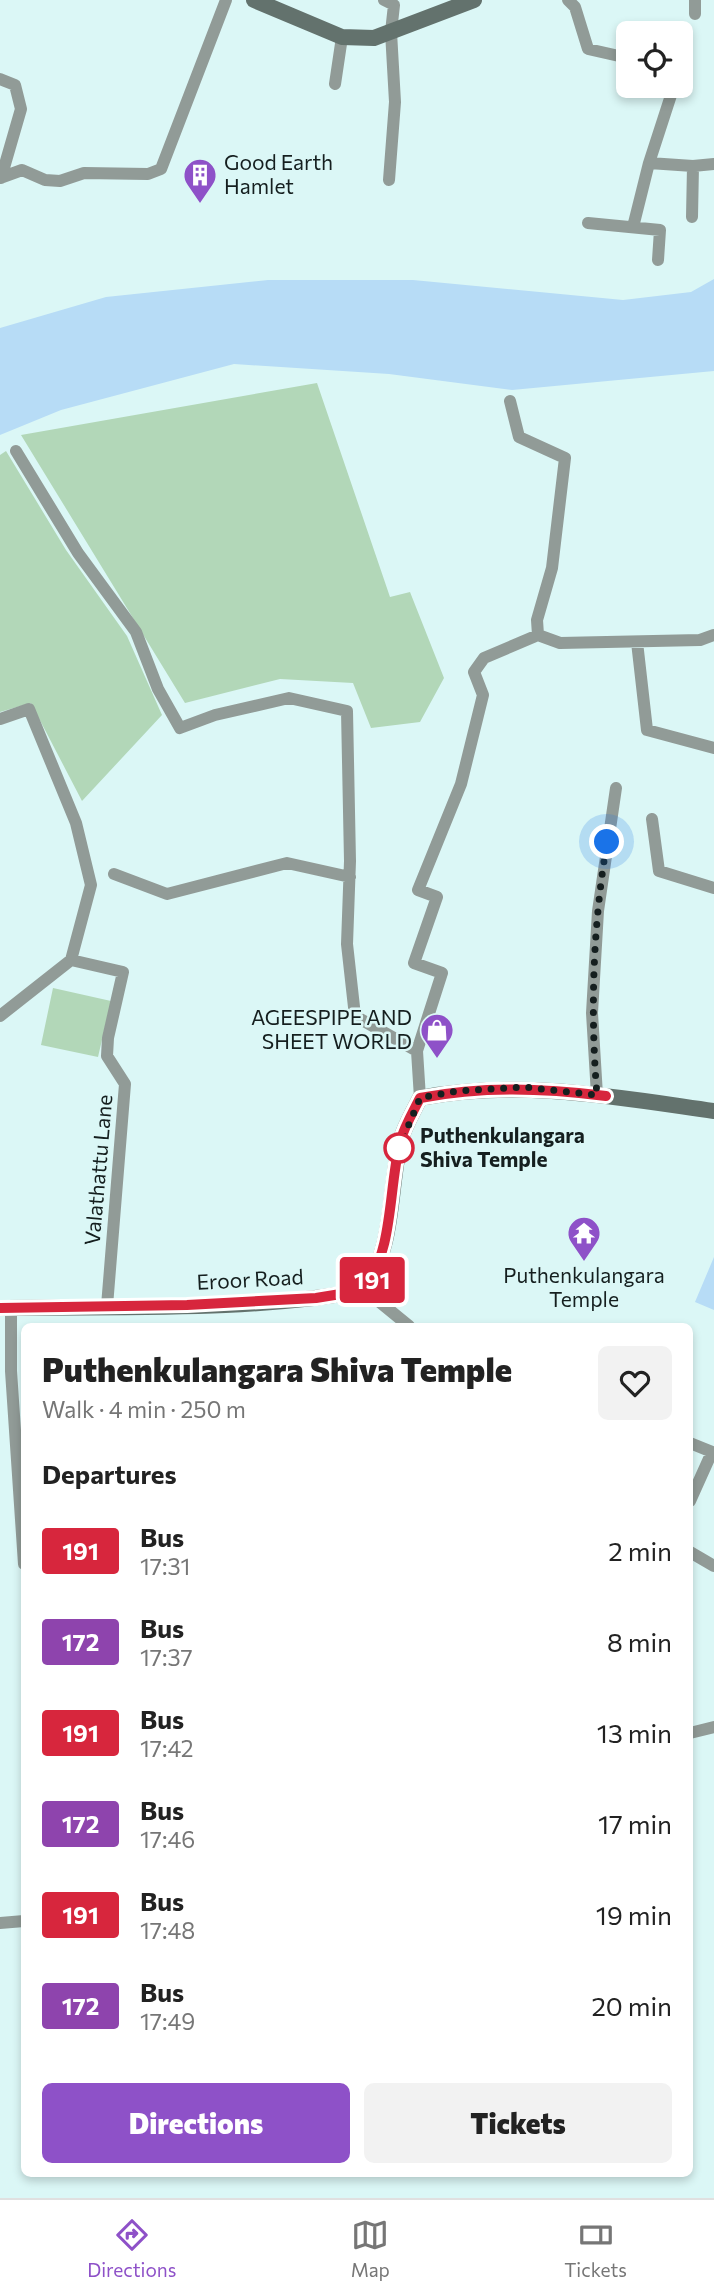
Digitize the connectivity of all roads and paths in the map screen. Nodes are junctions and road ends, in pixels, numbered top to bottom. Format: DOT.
graph roads {
  1 [pos="226,0"];
  2 [pos="254,0"];
  3 [pos="384,0"];
  4 [pos="474,0"];
  5 [pos="568,0"];
  6 [pos="695,0"];
  7 [pos="695,14"];
  8 [pos="391,32"];
  9 [pos="342,37"];
  10 [pos="616,55"];
  11 [pos="0,79"];
  12 [pos="335,83"];
  13 [pos="670,98"];
  14 [pos="649,163"];
  15 [pos="714,164"];
  16 [pos="693,166"];
  17 [pos="0,178"];
  18 [pos="389,180"];
  19 [pos="692,217"];
  20 [pos="588,223"];
  21 [pos="633,227"];
  22 [pos="658,260"];
  23 [pos="510,401"];
  24 [pos="16,451"];
  25 [pos="538,635"];
  26 [pos="714,635"];
  27 [pos="636,642"];
  28 [pos="0,719"];
  29 [pos="714,748"];
  30 [pos="616,788"];
  31 [pos="652,819"];
  32 [pos="114,874"];
  33 [pos="350,877"];
  34 [pos="714,888"];
  35 [pos="71,960"];
  36 [pos="0,1016"];
  37 [pos="417,1051"];
  38 [pos="601,1095"];
  39 [pos="420,1098"];
  40 [pos="714,1111"];
  41 [pos="365,1290"];
  42 [pos="107,1306"];
  43 [pos="5,1308"];
  44 [pos="405,1323"];
  45 [pos="693,1444"];
  46 [pos="713,1451"];
  47 [pos="693,1494"];
  48 [pos="21,1519"];
  49 [pos="693,1554"];
  50 [pos="714,1566"];
  51 [pos="714,1727"];
  52 [pos="693,1732"];
  53 [pos="21,1921"];
  54 [pos="0,1923"];
  1 -- 17 [label="street"];
  2 -- 9 [label="main road"];
  3 -- 8 [label="street"];
  4 -- 8 [label="main road"];
  5 -- 10 [label="street"];
  6 -- 7 [label="street"];
  8 -- 9 [label="main road"];
  8 -- 18 [label="street"];
  9 -- 12 [label="street"];
  11 -- 17 [label="street"];
  13 -- 14 [label="street"];
  14 -- 16 [label="street"];
  14 -- 21 [label="street"];
  15 -- 16 [label="street"];
  16 -- 19 [label="street"];
  20 -- 21 [label="street"];
  21 -- 22 [label="street"];
  23 -- 25 [label="street"];
  24 -- 33 [label="street"];
  25 -- 27 [label="street"];
  25 -- 37 [label="street"];
  26 -- 27 [label="street"];
  27 -- 29 [label="street"];
  28 -- 35 [label="street"];
  30 -- 38 [label="street"];
  31 -- 34 [label="street"];
  32 -- 33 [label="street"];
  33 -- 37 [label="street"];
  35 -- 36 [label="street"];
  35 -- 42 [label="street, Valathattu Lane"];
  37 -- 39 [label="street"];
  38 -- 39 [label="main road"];
  38 -- 40 [label="main road"];
  39 -- 41 [label="main road"];
  41 -- 42 [label="main road, Eroor Road"];
  41 -- 44 [label="street"];
  42 -- 43 [label="main road, Eroor Road"];
  43 -- 48 [label="street"];
  45 -- 46 [label="street"];
  46 -- 47 [label="street"];
  49 -- 50 [label="street"];
  51 -- 52 [label="street"];
  53 -- 54 [label="street"];
}
